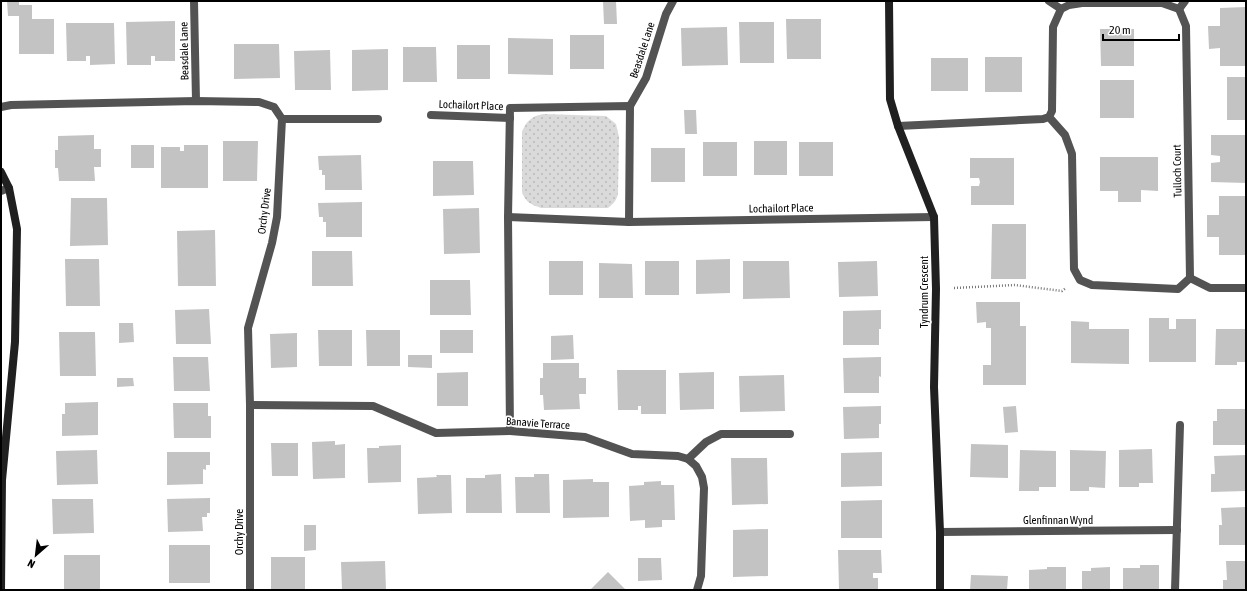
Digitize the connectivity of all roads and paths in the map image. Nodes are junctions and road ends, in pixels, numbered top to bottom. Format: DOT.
graph roads {
  1 [pos="194,1"];
  2 [pos="672,1"];
  3 [pos="889,1"];
  4 [pos="1049,1"];
  5 [pos="1185,1"];
  6 [pos="1061,9"];
  7 [pos="1179,9"];
  8 [pos="196,101"];
  9 [pos="630,106"];
  10 [pos="1,107"];
  11 [pos="431,115"];
  12 [pos="1049,117"];
  13 [pos="510,118"];
  14 [pos="282,119"];
  15 [pos="378,120"];
  16 [pos="898,126"];
  17 [pos="1,172"];
  18 [pos="5,190"];
  19 [pos="508,217"];
  20 [pos="934,217"];
  21 [pos="629,222"];
  22 [pos="1190,278"];
  23 [pos="1080,280"];
  24 [pos="1246,288"];
  25 [pos="936,289"];
  26 [pos="250,405"];
  27 [pos="1180,425"];
  28 [pos="510,431"];
  29 [pos="790,434"];
  30 [pos="688,459"];
  31 [pos="1176,530"];
  32 [pos="940,532"];
  33 [pos="1,590"];
  34 [pos="250,590"];
  35 [pos="697,590"];
  36 [pos="940,590"];
  37 [pos="1175,590"];
  1 -- 8 [label="street, Beasdale Lane"];
  2 -- 9 [label="street, Beasdale Lane"];
  3 -- 16 [label="street, Tyndrum Crescent"];
  4 -- 6 [label="street"];
  5 -- 7 [label="street"];
  6 -- 7 [label="street"];
  6 -- 12 [label="street"];
  7 -- 22 [label="street, Tulloch Court"];
  8 -- 10 [label="street"];
  8 -- 14 [label="street"];
  9 -- 13 [label="street, Lochailort Place"];
  9 -- 21 [label="street"];
  11 -- 13 [label="street, Lochailort Place"];
  12 -- 16 [label="street"];
  12 -- 23 [label="street"];
  13 -- 19 [label="street, Lochailort Place"];
  14 -- 15 [label="street"];
  14 -- 26 [label="street, Orchy Drive"];
  16 -- 20 [label="street, Tyndrum Crescent"];
  17 -- 18 [label="street"];
  18 -- 33 [label="street"];
  19 -- 21 [label="street, Lochailort Place"];
  19 -- 28 [label="street, Lochailort Place"];
  20 -- 21 [label="street, Lochailort Place"];
  20 -- 25 [label="street, Tyndrum Crescent"];
  22 -- 23 [label="street"];
  22 -- 24 [label="street"];
  23 -- 25 [label="path"];
  25 -- 32 [label="street, Tyndrum Crescent"];
  26 -- 28 [label="street, Banavie Terrace"];
  26 -- 34 [label="street, Orchy Drive"];
  27 -- 31 [label="street"];
  28 -- 30 [label="street, Banavie Terrace"];
  29 -- 30 [label="street"];
  30 -- 35 [label="street"];
  31 -- 32 [label="street, Glenfinnan Wynd"];
  31 -- 37 [label="street"];
  32 -- 36 [label="street, Tyndrum Crescent"];
}
